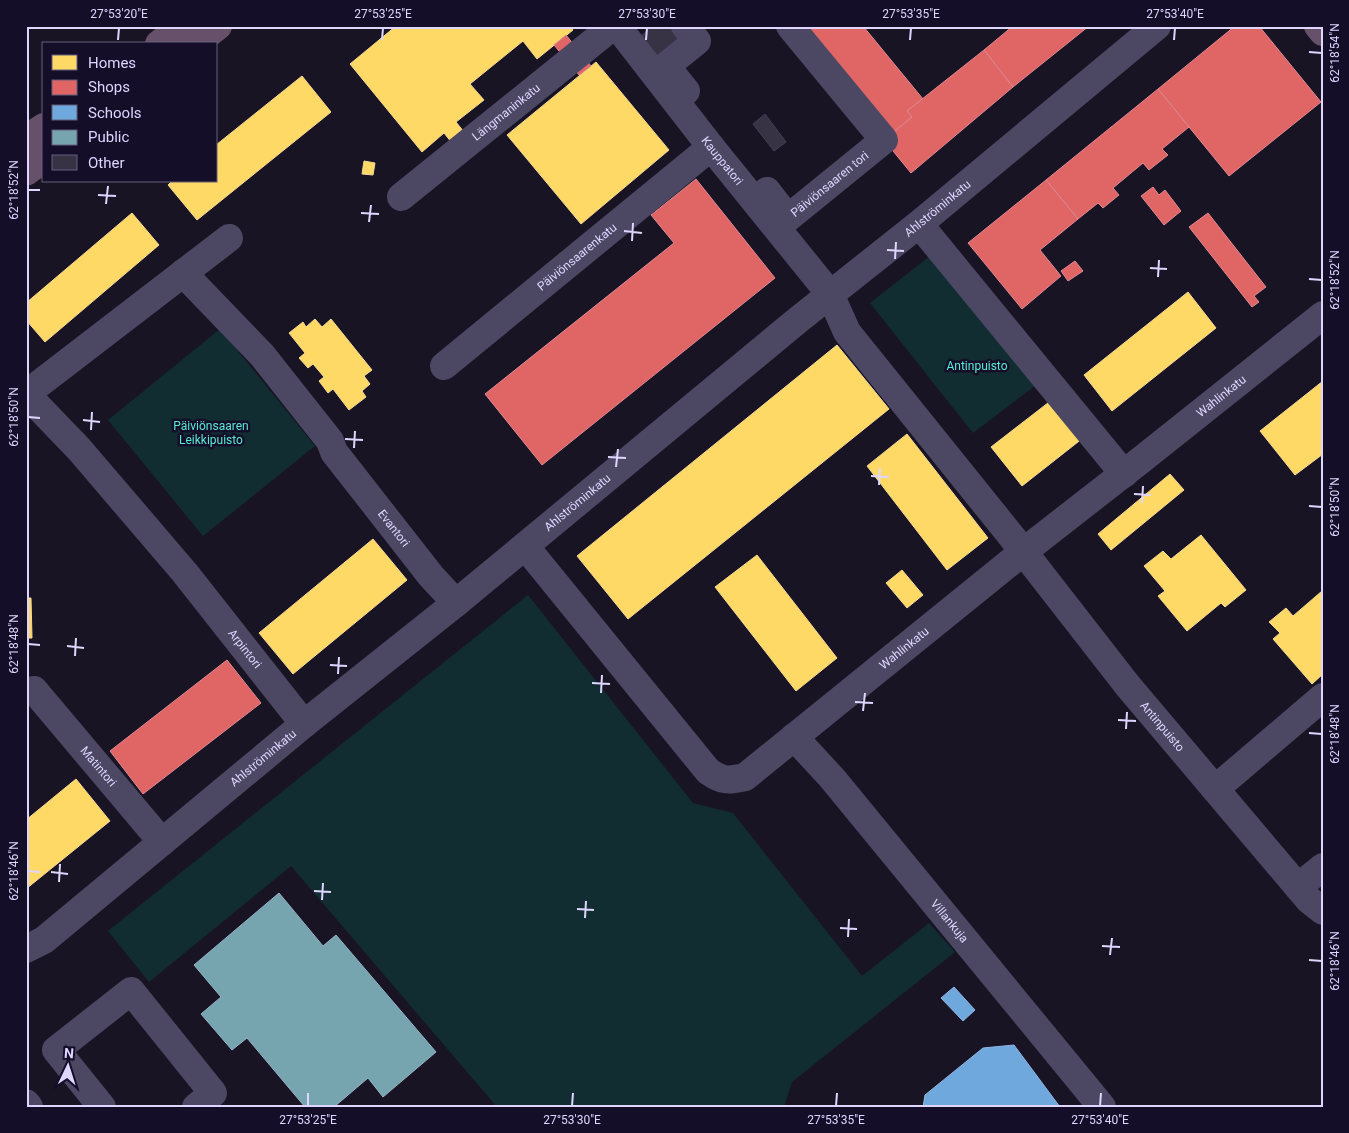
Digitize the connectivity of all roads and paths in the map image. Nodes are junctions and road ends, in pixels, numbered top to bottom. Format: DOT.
graph roads {
  1 [pos="181,26"];
  2 [pos="218,26"];
  3 [pos="612,26"];
  4 [pos="617,26"];
  5 [pos="685,26"];
  6 [pos="790,26"];
  7 [pos="1157,26"];
  8 [pos="1318,26"];
  9 [pos="1323,32"];
  10 [pos="161,42"];
  11 [pos="198,42"];
  12 [pos="42,128"];
  13 [pos="26,139"];
  14 [pos="711,147"];
  15 [pos="42,160"];
  16 [pos="26,172"];
  17 [pos="401,198"];
  18 [pos="919,224"];
  19 [pos="228,238"];
  20 [pos="183,273"];
  21 [pos="830,294"];
  22 [pos="1323,314"];
  23 [pos="444,366"];
  24 [pos="26,394"];
  25 [pos="1124,474"];
  26 [pos="525,546"];
  27 [pos="1023,552"];
  28 [pos="456,604"];
  29 [pos="34,690"];
  30 [pos="1323,697"];
  31 [pos="304,724"];
  32 [pos="794,737"];
  33 [pos="1215,788"];
  34 [pos="162,842"];
  35 [pos="1323,867"];
  36 [pos="1298,887"];
  37 [pos="1323,911"];
  38 [pos="35,945"];
  39 [pos="26,972"];
  40 [pos="26,1103"];
  41 [pos="29,1107"];
  42 [pos="102,1107"];
  43 [pos="196,1107"];
  44 [pos="1102,1107"];
  1 -- 10 [label="highway"];
  2 -- 11 [label="highway"];
  3 -- 17 [label="street, Längmaninkatu"];
  4 -- 14 [label="street, Kauppatori"];
  5 -- 6 [label="street, Päiviönsaaren tori"];
  7 -- 18 [label="street, Ahlströminkatu"];
  8 -- 9 [label="highway"];
  12 -- 13 [label="highway"];
  14 -- 21 [label="street, Kauppatori"];
  14 -- 23 [label="street, Päiviönsaarenkatu"];
  15 -- 16 [label="highway"];
  18 -- 21 [label="street, Ahlströminkatu"];
  18 -- 25 [label="street"];
  19 -- 20 [label="street"];
  20 -- 24 [label="street"];
  20 -- 28 [label="street, Evantori"];
  21 -- 26 [label="street, Ahlströminkatu"];
  21 -- 27 [label="street, Antinpuisto"];
  22 -- 25 [label="street, Wahlinkatu"];
  24 -- 31 [label="street, Arpintori"];
  25 -- 27 [label="street, Wahlinkatu"];
  26 -- 28 [label="street, Ahlströminkatu"];
  26 -- 32 [label="street, Wahlinkatu"];
  27 -- 32 [label="street, Wahlinkatu"];
  27 -- 33 [label="street, Antinpuisto"];
  28 -- 31 [label="street, Ahlströminkatu"];
  29 -- 34 [label="street, Matintori"];
  30 -- 33 [label="street"];
  31 -- 34 [label="street, Ahlströminkatu"];
  32 -- 44 [label="street, Villankuja"];
  33 -- 36 [label="street, Antinpuisto"];
  34 -- 38 [label="street, Ahlströminkatu"];
  35 -- 36 [label="street"];
  36 -- 37 [label="street, Antinpuisto"];
  38 -- 39 [label="street, Ahlströminkatu"];
  40 -- 41 [label="street"];
  42 -- 43 [label="street"];
}
